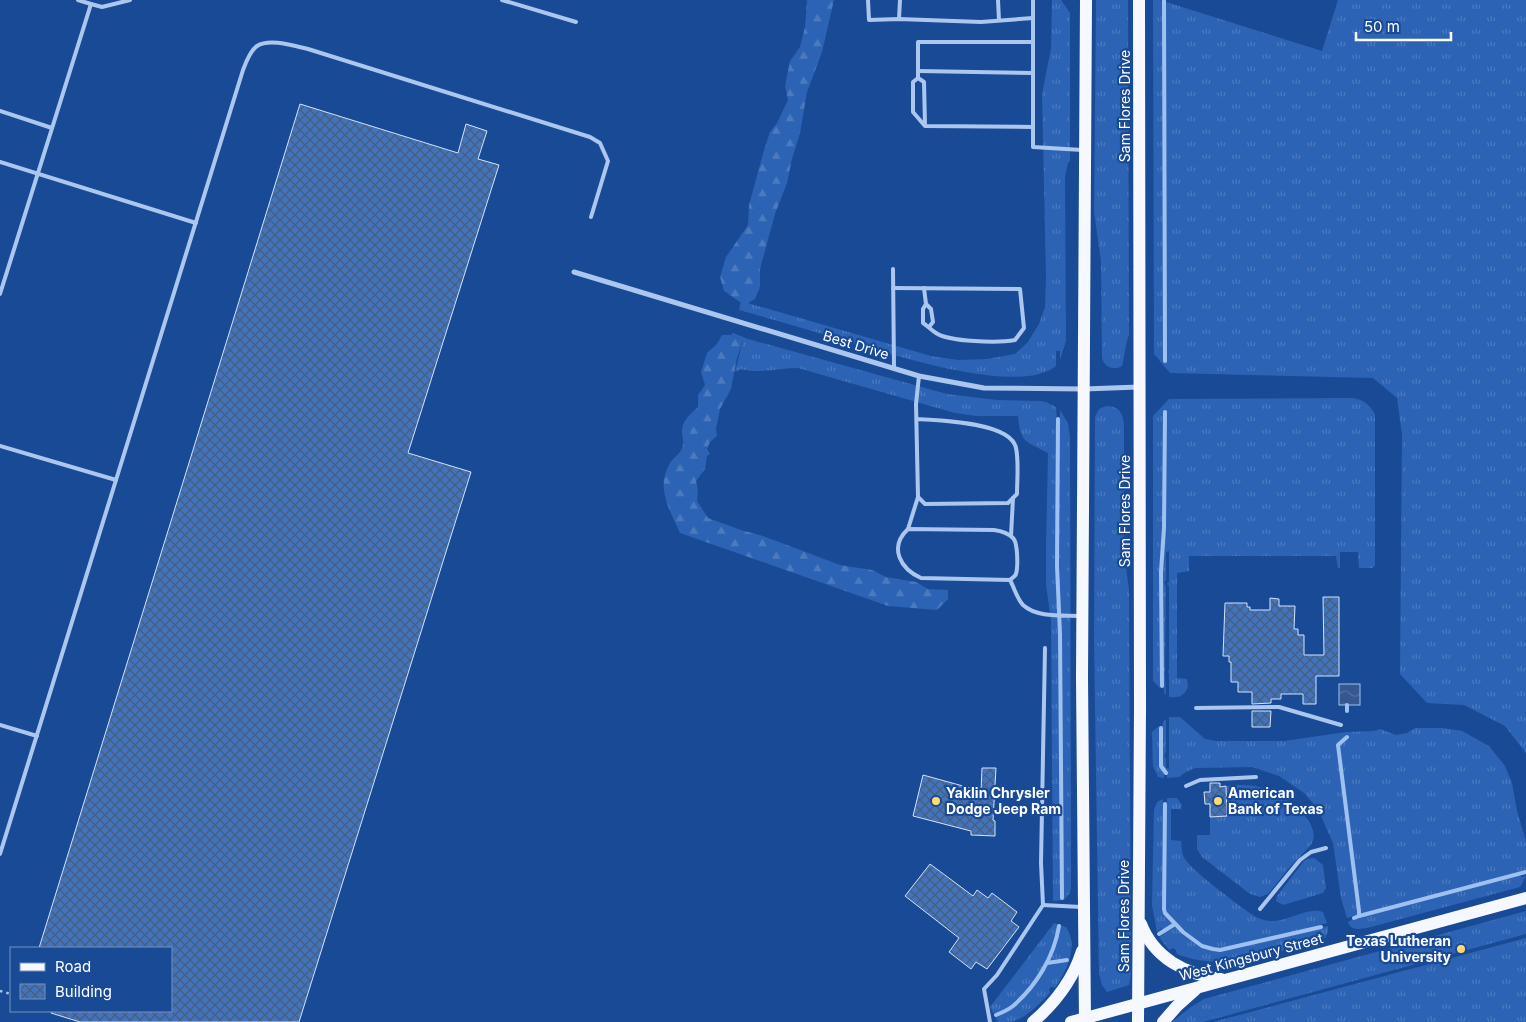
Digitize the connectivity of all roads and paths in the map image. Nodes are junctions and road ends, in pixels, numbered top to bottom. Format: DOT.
graph roads {
  1 [pos="78,0"];
  2 [pos="130,0"];
  3 [pos="502,0"];
  4 [pos="868,0"];
  5 [pos="900,0"];
  6 [pos="998,0"];
  7 [pos="1033,0"];
  8 [pos="1086,0"];
  9 [pos="1139,0"];
  10 [pos="91,4"];
  11 [pos="1033,18"];
  12 [pos="899,19"];
  13 [pos="998,20"];
  14 [pos="576,22"];
  15 [pos="1033,42"];
  16 [pos="918,71"];
  17 [pos="1033,73"];
  18 [pos="918,78"];
  19 [pos="0,112"];
  20 [pos="925,126"];
  21 [pos="1033,127"];
  22 [pos="52,128"];
  23 [pos="1084,150"];
  24 [pos="0,162"];
  25 [pos="38,174"];
  26 [pos="591,217"];
  27 [pos="196,223"];
  28 [pos="893,269"];
  29 [pos="574,272"];
  30 [pos="893,288"];
  31 [pos="924,288"];
  32 [pos="0,294"];
  33 [pos="926,304"];
  34 [pos="929,326"];
  35 [pos="894,368"];
  36 [pos="919,376"];
  37 [pos="1140,387"];
  38 [pos="1084,389"];
  39 [pos="917,420"];
  40 [pos="0,446"];
  41 [pos="116,480"];
  42 [pos="918,497"];
  43 [pos="1013,498"];
  44 [pos="908,530"];
  45 [pos="1011,536"];
  46 [pos="1010,580"];
  47 [pos="1083,616"];
  48 [pos="1045,648"];
  49 [pos="1196,708"];
  50 [pos="0,725"];
  51 [pos="1341,725"];
  52 [pos="37,736"];
  53 [pos="1256,777"];
  54 [pos="1186,786"];
  55 [pos="1326,848"];
  56 [pos="0,854"];
  57 [pos="1526,898"];
  58 [pos="1043,905"];
  59 [pos="1085,907"];
  60 [pos="1260,910"];
  61 [pos="1139,916"];
  62 [pos="1085,942"];
  63 [pos="1226,980"];
  64 [pos="1201,986"];
  65 [pos="1138,1004"];
  66 [pos="1085,1020"];
  67 [pos="990,1022"];
  68 [pos="1033,1022"];
  69 [pos="1071,1022"];
  70 [pos="1138,1022"];
  71 [pos="1163,1022"];
  1 -- 10 [label="lane"];
  2 -- 10 [label="lane"];
  3 -- 14 [label="lane"];
  4 -- 12 [label="lane"];
  5 -- 12 [label="lane"];
  6 -- 13 [label="lane"];
  7 -- 11 [label="lane"];
  8 -- 23 [label="main road"];
  9 -- 37 [label="main road, Sam Flores Drive"];
  10 -- 22 [label="lane"];
  11 -- 13 [label="lane"];
  11 -- 15 [label="lane"];
  12 -- 13 [label="lane"];
  15 -- 16 [label="lane"];
  15 -- 17 [label="lane"];
  16 -- 17 [label="lane"];
  16 -- 18 [label="lane"];
  17 -- 21 [label="lane"];
  18 -- 20 [label="lane"];
  18 -- 20 [label="lane"];
  19 -- 22 [label="lane"];
  20 -- 21 [label="lane"];
  21 -- 23 [label="lane"];
  22 -- 25 [label="lane"];
  23 -- 38 [label="main road"];
  24 -- 25 [label="lane"];
  25 -- 27 [label="lane"];
  25 -- 32 [label="lane"];
  26 -- 27 [label="lane"];
  27 -- 41 [label="lane"];
  28 -- 30 [label="lane"];
  29 -- 35 [label="street, Best Drive"];
  30 -- 31 [label="lane"];
  30 -- 35 [label="lane"];
  31 -- 33 [label="lane"];
  31 -- 34 [label="lane"];
  33 -- 34 [label="lane"];
  33 -- 34 [label="lane"];
  35 -- 36 [label="street, Best Drive"];
  36 -- 38 [label="street, Best Drive"];
  36 -- 39 [label="lane"];
  37 -- 38 [label="street, Best Drive"];
  37 -- 61 [label="main road, Sam Flores Drive"];
  38 -- 47 [label="main road"];
  39 -- 42 [label="lane"];
  39 -- 43 [label="lane"];
  40 -- 41 [label="lane"];
  41 -- 52 [label="lane"];
  42 -- 43 [label="lane"];
  42 -- 44 [label="lane"];
  43 -- 45 [label="lane"];
  44 -- 45 [label="lane"];
  44 -- 46 [label="lane"];
  45 -- 46 [label="lane"];
  46 -- 47 [label="lane"];
  47 -- 59 [label="main road"];
  48 -- 58 [label="lane"];
  49 -- 51 [label="lane"];
  50 -- 52 [label="lane"];
  52 -- 56 [label="lane"];
  53 -- 54 [label="lane"];
  55 -- 60 [label="lane"];
  57 -- 63 [label="main road, West Kingsbury Street"];
  58 -- 59 [label="lane"];
  58 -- 67 [label="lane"];
  59 -- 62 [label="main road"];
  61 -- 63 [label="main road"];
  61 -- 65 [label="main road, Sam Flores Drive"];
  62 -- 66 [label="main road"];
  62 -- 68 [label="main road"];
  63 -- 64 [label="main road, West Kingsbury Street"];
  64 -- 65 [label="main road, West Kingsbury Street"];
  64 -- 71 [label="main road"];
  65 -- 66 [label="main road, West Kingsbury Street"];
  65 -- 70 [label="main road, Sam Flores Drive"];
  66 -- 69 [label="main road, West Kingsbury Street"];
}
